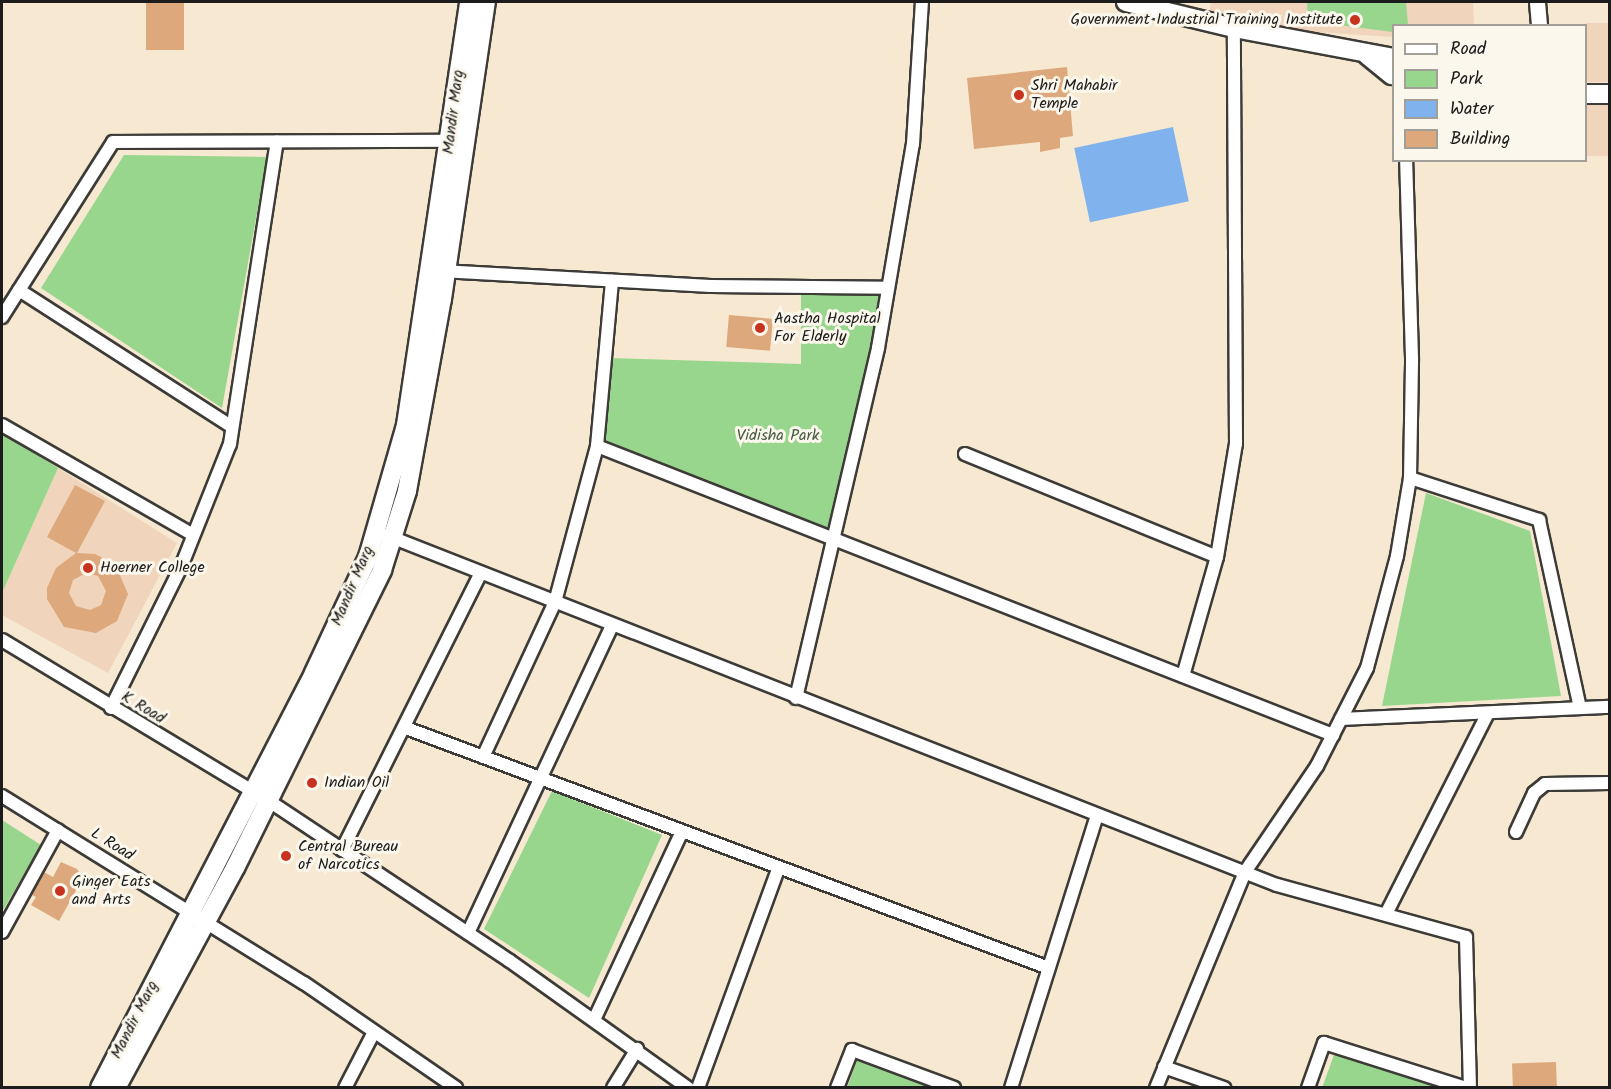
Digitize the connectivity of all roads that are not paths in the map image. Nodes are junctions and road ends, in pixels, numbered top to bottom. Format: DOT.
graph roads {
  1 [pos="469,2"];
  2 [pos="486,2"];
  3 [pos="922,2"];
  4 [pos="1126,2"];
  5 [pos="1537,2"];
  6 [pos="1539,24"];
  7 [pos="1234,28"];
  8 [pos="1392,71"];
  9 [pos="1587,94"];
  10 [pos="1610,94"];
  11 [pos="458,141"];
  12 [pos="277,142"];
  13 [pos="1406,162"];
  14 [pos="438,271"];
  15 [pos="612,281"];
  16 [pos="888,288"];
  17 [pos="19,290"];
  18 [pos="2,317"];
  19 [pos="2,425"];
  20 [pos="232,427"];
  21 [pos="597,446"];
  22 [pos="965,454"];
  23 [pos="1410,478"];
  24 [pos="384,534"];
  25 [pos="192,535"];
  26 [pos="835,540"];
  27 [pos="1217,557"];
  28 [pos="481,573"];
  29 [pos="555,602"];
  30 [pos="612,625"];
  31 [pos="2,640"];
  32 [pos="1183,676"];
  33 [pos="796,698"];
  34 [pos="1610,707"];
  35 [pos="111,708"];
  36 [pos="1580,708"];
  37 [pos="1488,713"];
  38 [pos="1341,719"];
  39 [pos="406,728"];
  40 [pos="1333,735"];
  41 [pos="483,757"];
  42 [pos="542,778"];
  43 [pos="1610,783"];
  44 [pos="253,792"];
  45 [pos="2,796"];
  46 [pos="269,801"];
  47 [pos="1097,815"];
  48 [pos="58,830"];
  49 [pos="682,831"];
  50 [pos="1516,832"];
  51 [pos="342,850"];
  52 [pos="779,867"];
  53 [pos="1245,872"];
  54 [pos="1386,914"];
  55 [pos="198,918"];
  56 [pos="2,932"];
  57 [pos="468,933"];
  58 [pos="1049,968"];
  59 [pos="594,1020"];
  60 [pos="374,1032"];
  61 [pos="637,1049"];
  62 [pos="1164,1067"];
  63 [pos="100,1088"];
  64 [pos="116,1088"];
  65 [pos="345,1088"];
  66 [pos="456,1088"];
  67 [pos="613,1088"];
  68 [pos="688,1088"];
  69 [pos="698,1088"];
  70 [pos="837,1088"];
  71 [pos="954,1088"];
  72 [pos="1011,1088"];
  73 [pos="1156,1088"];
  74 [pos="1224,1088"];
  75 [pos="1308,1088"];
  76 [pos="1468,1088"];
  1 -- 11 [label="main road, Mandir Marg"];
  2 -- 11 [label="main road"];
  3 -- 16 [label="street"];
  4 -- 7 [label="main road"];
  5 -- 6 [label="street"];
  7 -- 8 [label="main road"];
  7 -- 27 [label="street"];
  9 -- 10 [label="main road"];
  11 -- 12 [label="street"];
  11 -- 14 [label="main road"];
  12 -- 17 [label="street"];
  12 -- 20 [label="street"];
  13 -- 23 [label="street"];
  14 -- 15 [label="street"];
  14 -- 24 [label="main road"];
  15 -- 16 [label="street"];
  15 -- 21 [label="street"];
  16 -- 26 [label="street"];
  17 -- 18 [label="street"];
  17 -- 20 [label="street"];
  19 -- 25 [label="street"];
  20 -- 25 [label="street"];
  21 -- 26 [label="street"];
  21 -- 29 [label="street"];
  22 -- 27 [label="street"];
  23 -- 36 [label="street"];
  23 -- 38 [label="street"];
  24 -- 28 [label="street"];
  24 -- 44 [label="main road, Mandir Marg"];
  24 -- 46 [label="main road"];
  25 -- 35 [label="street"];
  26 -- 32 [label="street"];
  26 -- 33 [label="street"];
  27 -- 32 [label="street"];
  28 -- 29 [label="street"];
  28 -- 39 [label="street"];
  29 -- 30 [label="street"];
  29 -- 41 [label="street"];
  30 -- 33 [label="street"];
  30 -- 42 [label="street"];
  31 -- 35 [label="street, K Road"];
  32 -- 40 [label="street"];
  33 -- 47 [label="street"];
  34 -- 36 [label="street"];
  35 -- 44 [label="street, K Road"];
  36 -- 37 [label="street"];
  37 -- 38 [label="street"];
  37 -- 54 [label="street"];
  38 -- 40 [label="street"];
  39 -- 41 [label="street"];
  39 -- 51 [label="street"];
  40 -- 53 [label="street"];
  41 -- 42 [label="street"];
  42 -- 49 [label="street"];
  42 -- 57 [label="street"];
  43 -- 50 [label="street"];
  44 -- 46 [label="street, K Road"];
  44 -- 55 [label="main road, Mandir Marg"];
  45 -- 48 [label="street, L Road"];
  46 -- 51 [label="street, K Road"];
  46 -- 55 [label="main road"];
  47 -- 53 [label="street"];
  47 -- 58 [label="street"];
  48 -- 55 [label="street, L Road"];
  48 -- 56 [label="street"];
  49 -- 52 [label="street"];
  49 -- 59 [label="street"];
  51 -- 57 [label="street, K Road"];
  52 -- 58 [label="street"];
  52 -- 69 [label="street"];
  53 -- 54 [label="street"];
  53 -- 62 [label="street"];
  54 -- 76 [label="street"];
  55 -- 60 [label="street, L Road"];
  55 -- 63 [label="main road, Mandir Marg"];
  55 -- 64 [label="main road"];
  57 -- 59 [label="street, K Road"];
  58 -- 72 [label="street"];
  59 -- 61 [label="street, K Road"];
  60 -- 65 [label="street"];
  60 -- 66 [label="street, L Road"];
  61 -- 67 [label="street"];
  61 -- 68 [label="street, K Road"];
  62 -- 73 [label="street"];
  62 -- 74 [label="street"];
  70 -- 71 [label="street"];
  75 -- 76 [label="street"];
}
